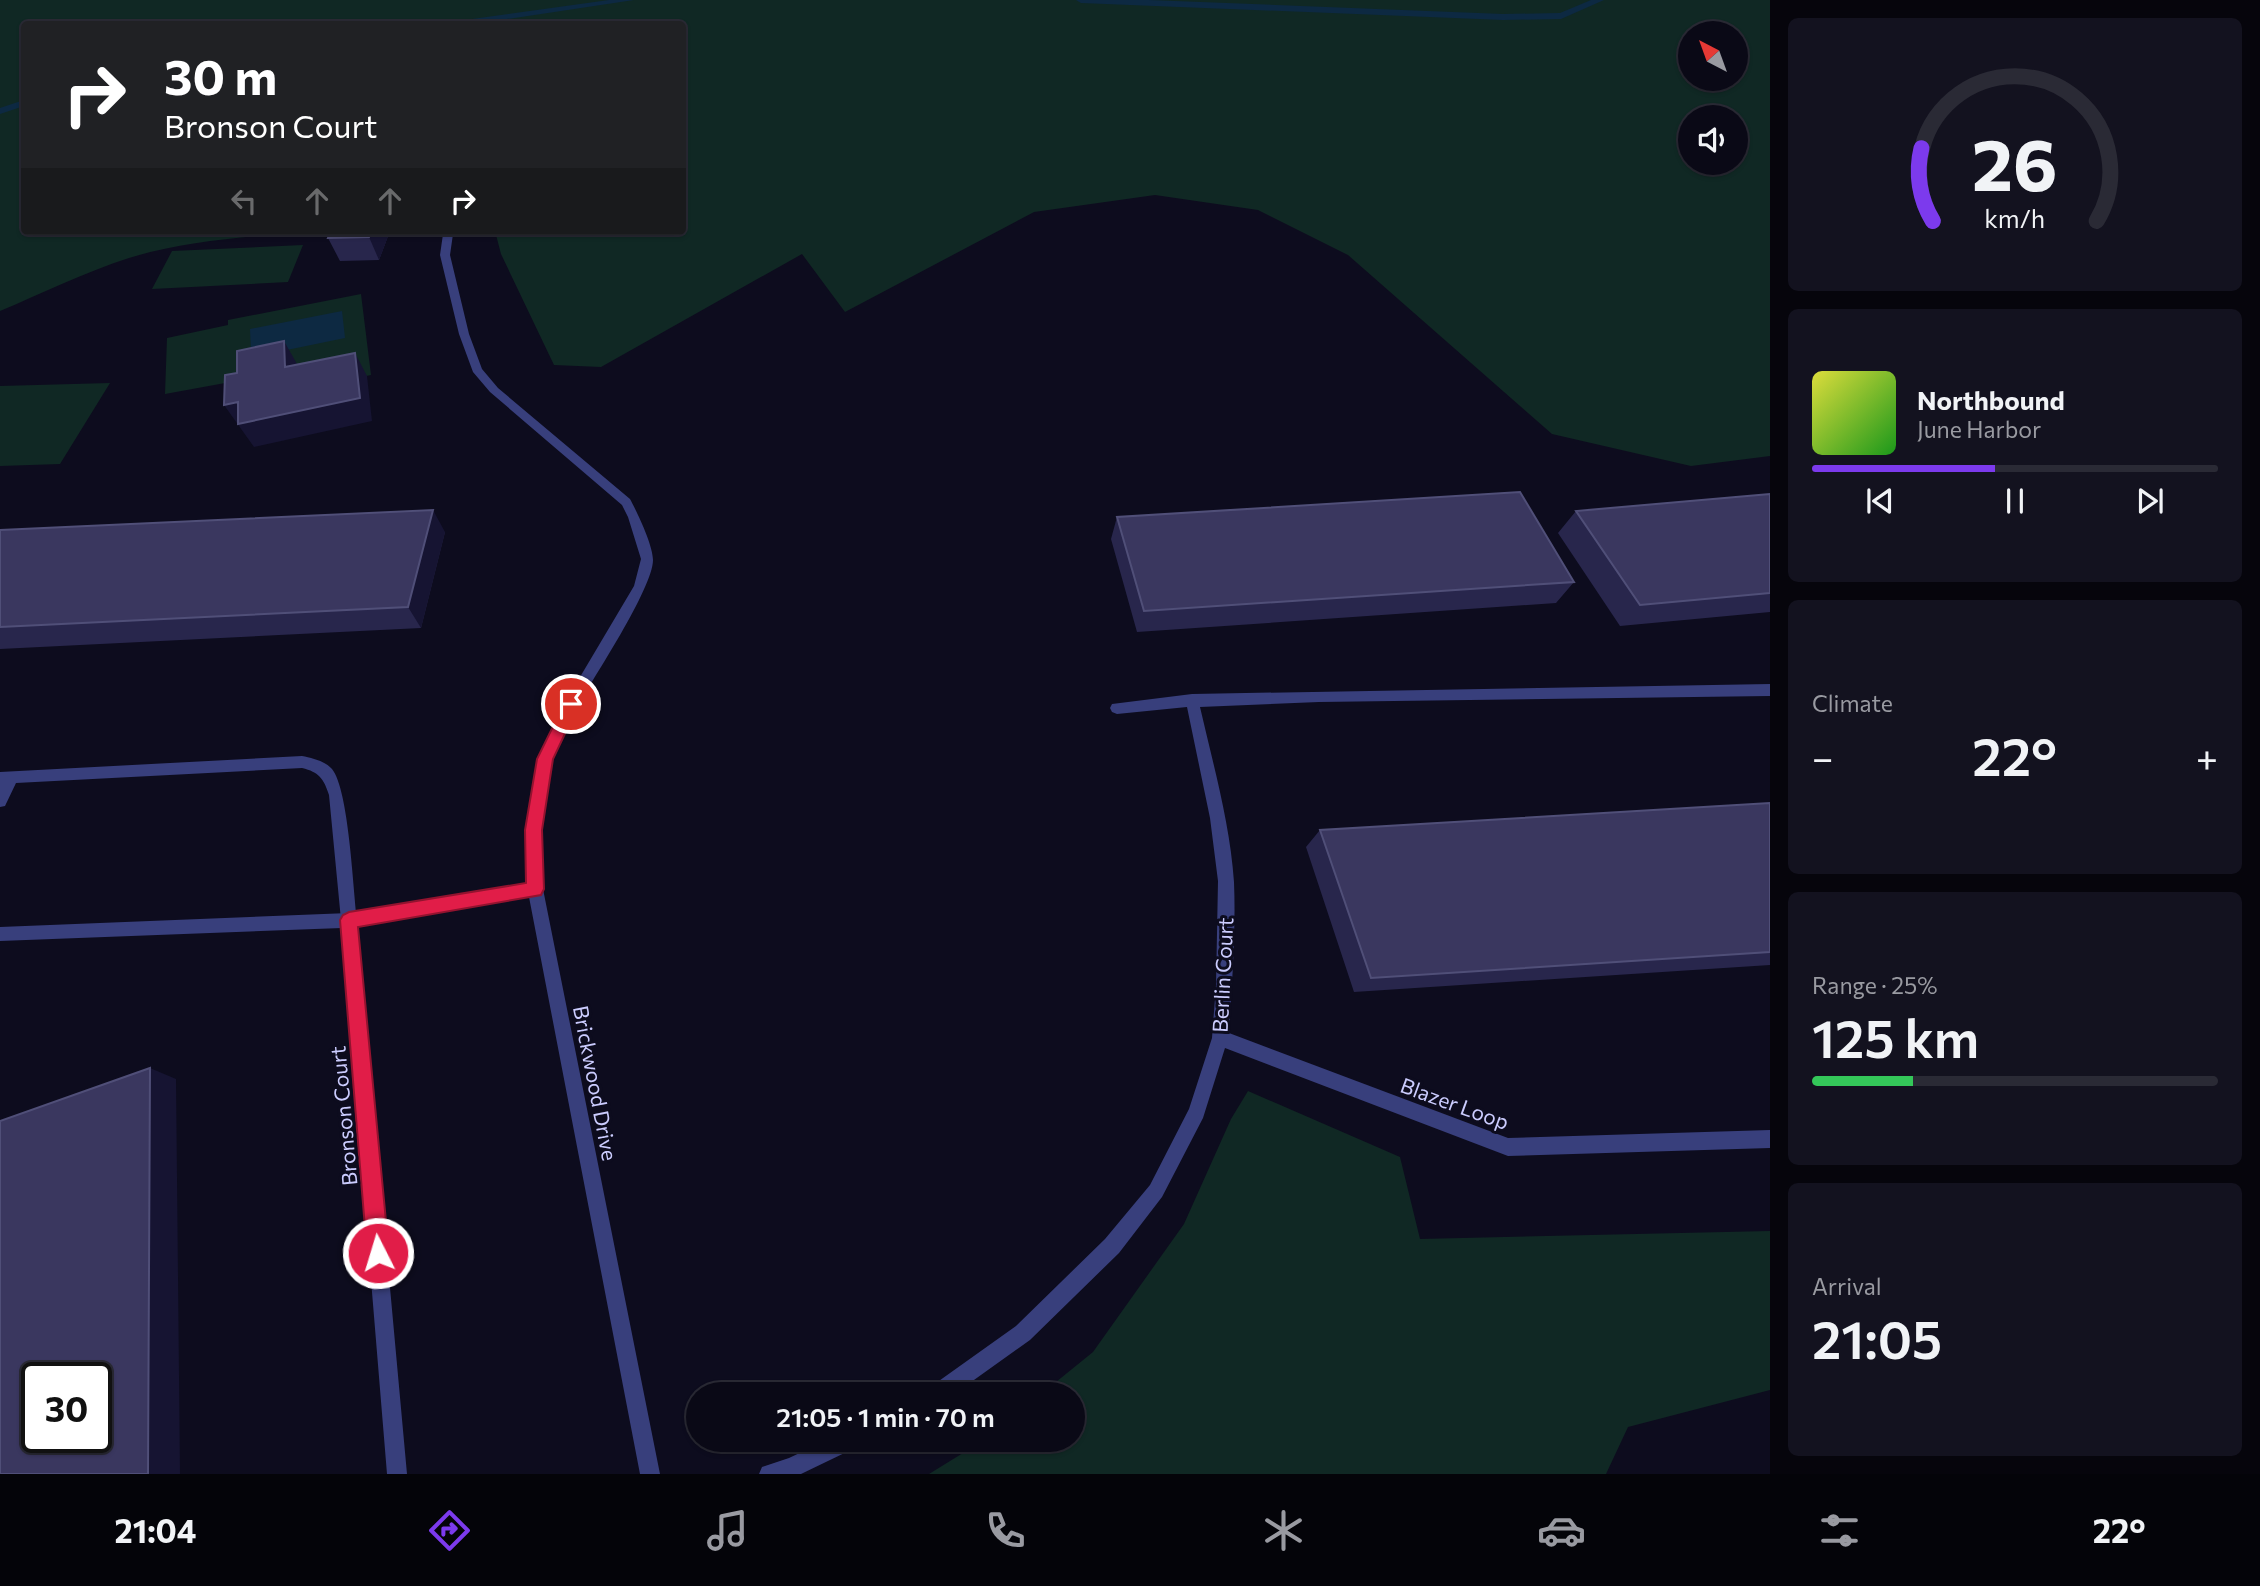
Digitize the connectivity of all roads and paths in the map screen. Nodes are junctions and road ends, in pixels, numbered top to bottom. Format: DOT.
graph roads {
  1 [pos="449,235"];
  2 [pos="1770,690"];
  3 [pos="1192,699"];
  4 [pos="1117,708"];
  5 [pos="6,778"];
  6 [pos="0,801"];
  7 [pos="535,889"];
  8 [pos="349,920"];
  9 [pos="0,934"];
  10 [pos="1220,1038"];
  11 [pos="1770,1139"];
  12 [pos="954,1382"];
  13 [pos="825,1452"];
  14 [pos="397,1474"];
  15 [pos="650,1474"];
  16 [pos="769,1474"];
  1 -- 7 [label="street, Brickwood Drive"];
  2 -- 3 [label="street"];
  3 -- 4 [label="street"];
  3 -- 10 [label="street, Berlin Court"];
  5 -- 6 [label="street"];
  5 -- 8 [label="street, Bronson Court"];
  7 -- 8 [label="street"];
  7 -- 15 [label="street, Brickwood Drive"];
  8 -- 9 [label="street"];
  8 -- 14 [label="street, Bronson Court"];
  10 -- 11 [label="street, Blazer Loop"];
  10 -- 12 [label="street, Berlin Court"];
  13 -- 16 [label="street"];
}
